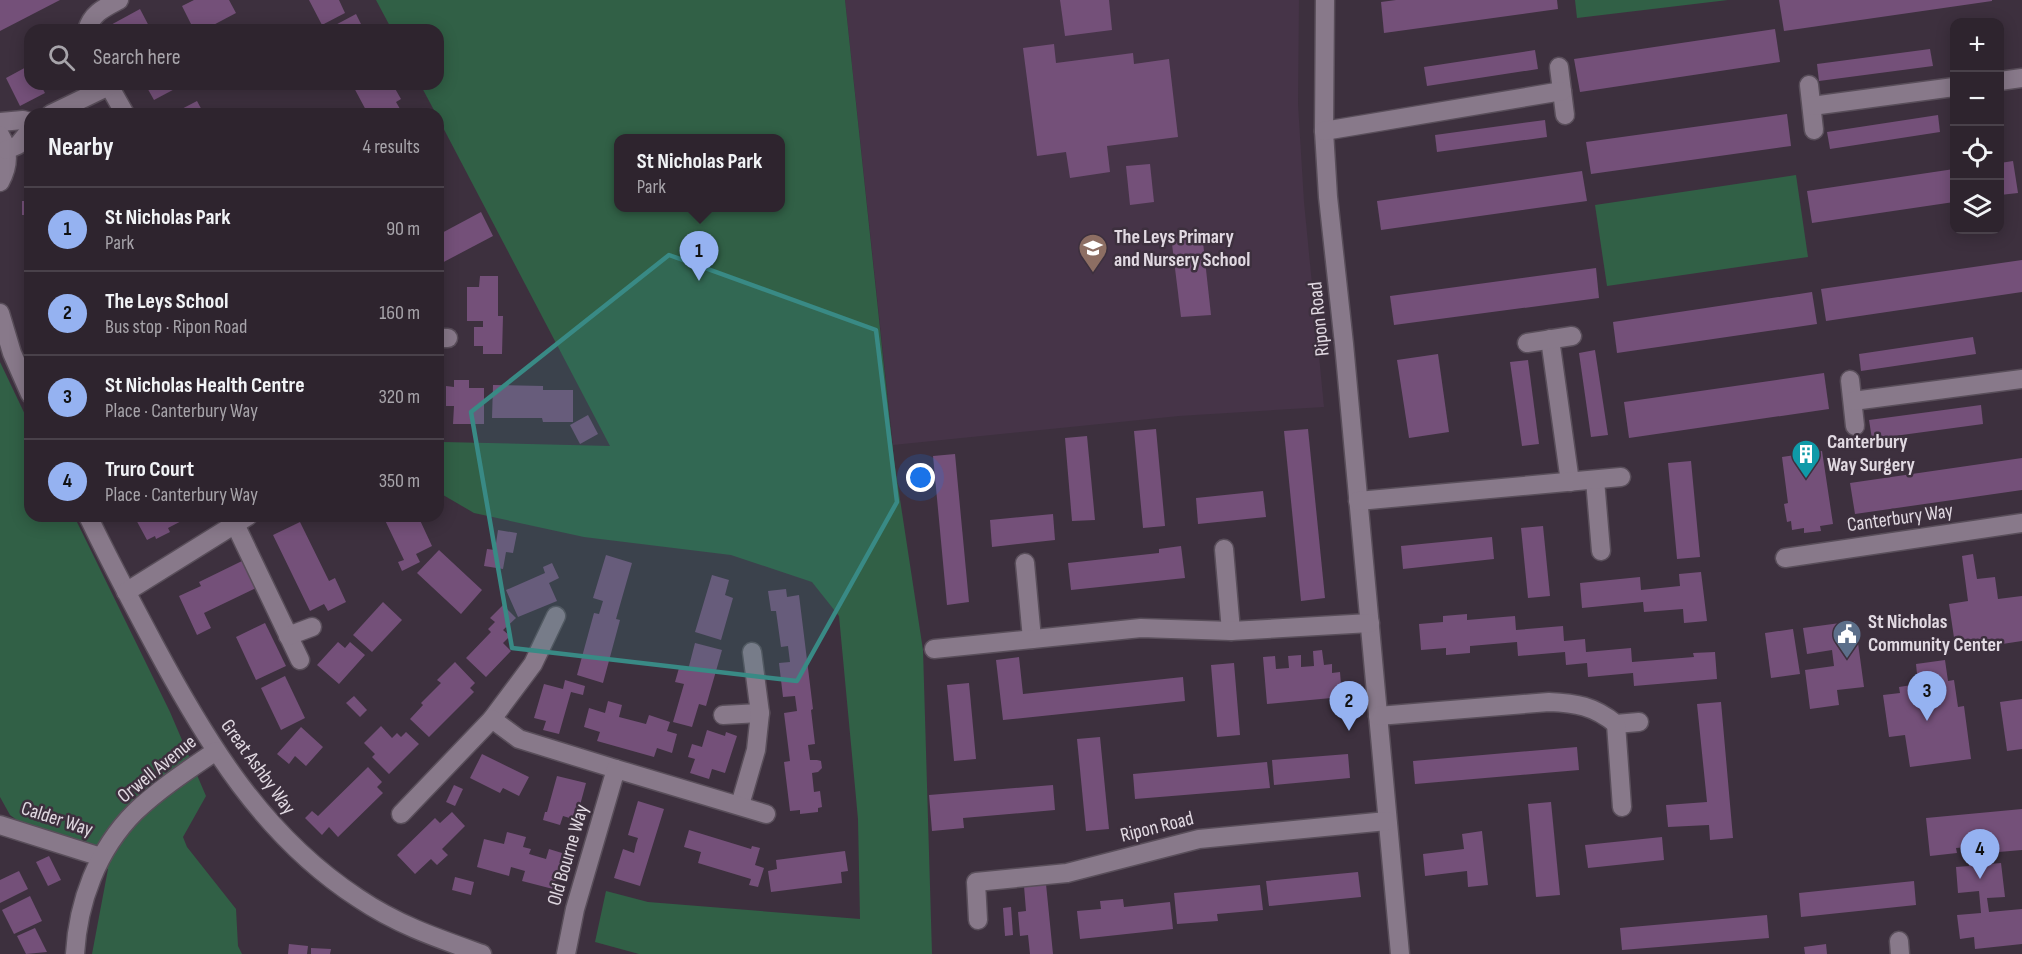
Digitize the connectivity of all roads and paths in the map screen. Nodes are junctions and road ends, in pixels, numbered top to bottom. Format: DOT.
graph roads {
  1 [pos="118,0"];
  2 [pos="1324,0"];
  3 [pos="89,24"];
  4 [pos="1559,67"];
  5 [pos="2022,78"];
  6 [pos="2004,80"];
  7 [pos="1809,85"];
  8 [pos="1950,88"];
  9 [pos="99,90"];
  10 [pos="112,90"];
  11 [pos="1562,91"];
  12 [pos="1812,106"];
  13 [pos="63,108"];
  14 [pos="121,108"];
  15 [pos="1565,115"];
  16 [pos="24,120"];
  17 [pos="0,122"];
  18 [pos="1814,130"];
  19 [pos="1324,131"];
  20 [pos="24,138"];
  21 [pos="3,142"];
  22 [pos="0,182"];
  23 [pos="0,312"];
  24 [pos="1572,336"];
  25 [pos="1550,339"];
  26 [pos="1527,343"];
  27 [pos="2022,379"];
  28 [pos="24,380"];
  29 [pos="1850,380"];
  30 [pos="1853,401"];
  31 [pos="1855,426"];
  32 [pos="1622,477"];
  33 [pos="1594,480"];
  34 [pos="1570,482"];
  35 [pos="1358,501"];
  36 [pos="91,522"];
  37 [pos="238,522"];
  38 [pos="242,522"];
  39 [pos="2022,523"];
  40 [pos="1224,549"];
  41 [pos="1601,551"];
  42 [pos="1785,558"];
  43 [pos="1025,563"];
  44 [pos="126,592"];
  45 [pos="556,616"];
  46 [pos="1370,623"];
  47 [pos="312,627"];
  48 [pos="1231,631"];
  49 [pos="288,636"];
  50 [pos="1032,639"];
  51 [pos="934,649"];
  52 [pos="752,652"];
  53 [pos="300,660"];
  54 [pos="760,713"];
  55 [pos="723,715"];
  56 [pos="1378,716"];
  57 [pos="492,720"];
  58 [pos="1639,722"];
  59 [pos="1616,724"];
  60 [pos="216,751"];
  61 [pos="616,769"];
  62 [pos="740,805"];
  63 [pos="1622,807"];
  64 [pos="401,814"];
  65 [pos="766,814"];
  66 [pos="1388,821"];
  67 [pos="0,825"];
  68 [pos="101,857"];
  69 [pos="978,920"];
  70 [pos="75,954"];
  71 [pos="482,954"];
  72 [pos="567,954"];
  73 [pos="1400,954"];
  1 -- 3 [label="street"];
  2 -- 19 [label="street, Ripon Road"];
  4 -- 11 [label="street"];
  5 -- 6 [label="street"];
  7 -- 12 [label="street"];
  8 -- 12 [label="street"];
  9 -- 13 [label="street"];
  10 -- 14 [label="street"];
  11 -- 15 [label="street"];
  11 -- 19 [label="street"];
  12 -- 18 [label="street"];
  16 -- 17 [label="street"];
  19 -- 35 [label="street, Ripon Road"];
  20 -- 21 [label="street"];
  21 -- 22 [label="street"];
  23 -- 28 [label="street"];
  24 -- 25 [label="street"];
  25 -- 26 [label="street"];
  25 -- 34 [label="street"];
  27 -- 30 [label="street"];
  29 -- 30 [label="street"];
  30 -- 31 [label="street"];
  32 -- 33 [label="street"];
  33 -- 34 [label="street"];
  33 -- 41 [label="street"];
  34 -- 35 [label="street"];
  35 -- 46 [label="street, Ripon Road"];
  36 -- 44 [label="street, Great Ashby Way"];
  37 -- 44 [label="street"];
  38 -- 49 [label="street"];
  39 -- 42 [label="street, Canterbury Way"];
  40 -- 48 [label="street"];
  43 -- 50 [label="street"];
  44 -- 60 [label="street, Great Ashby Way"];
  45 -- 57 [label="street"];
  46 -- 48 [label="street"];
  46 -- 56 [label="street, Ripon Road"];
  47 -- 49 [label="street"];
  48 -- 50 [label="street"];
  49 -- 53 [label="street"];
  50 -- 51 [label="street"];
  52 -- 54 [label="street"];
  54 -- 55 [label="street"];
  54 -- 62 [label="street"];
  56 -- 59 [label="street"];
  56 -- 66 [label="street, Ripon Road"];
  57 -- 61 [label="street"];
  57 -- 64 [label="street"];
  58 -- 59 [label="street"];
  59 -- 63 [label="street"];
  60 -- 68 [label="street, Orwell Avenue"];
  60 -- 71 [label="street, Great Ashby Way"];
  61 -- 62 [label="street"];
  61 -- 72 [label="street, Old Bourne Way"];
  62 -- 65 [label="street"];
  66 -- 69 [label="street, Ripon Road"];
  66 -- 73 [label="street, Ripon Road"];
  67 -- 68 [label="street, Calder Way"];
  68 -- 70 [label="street, Orwell Avenue"];
}
